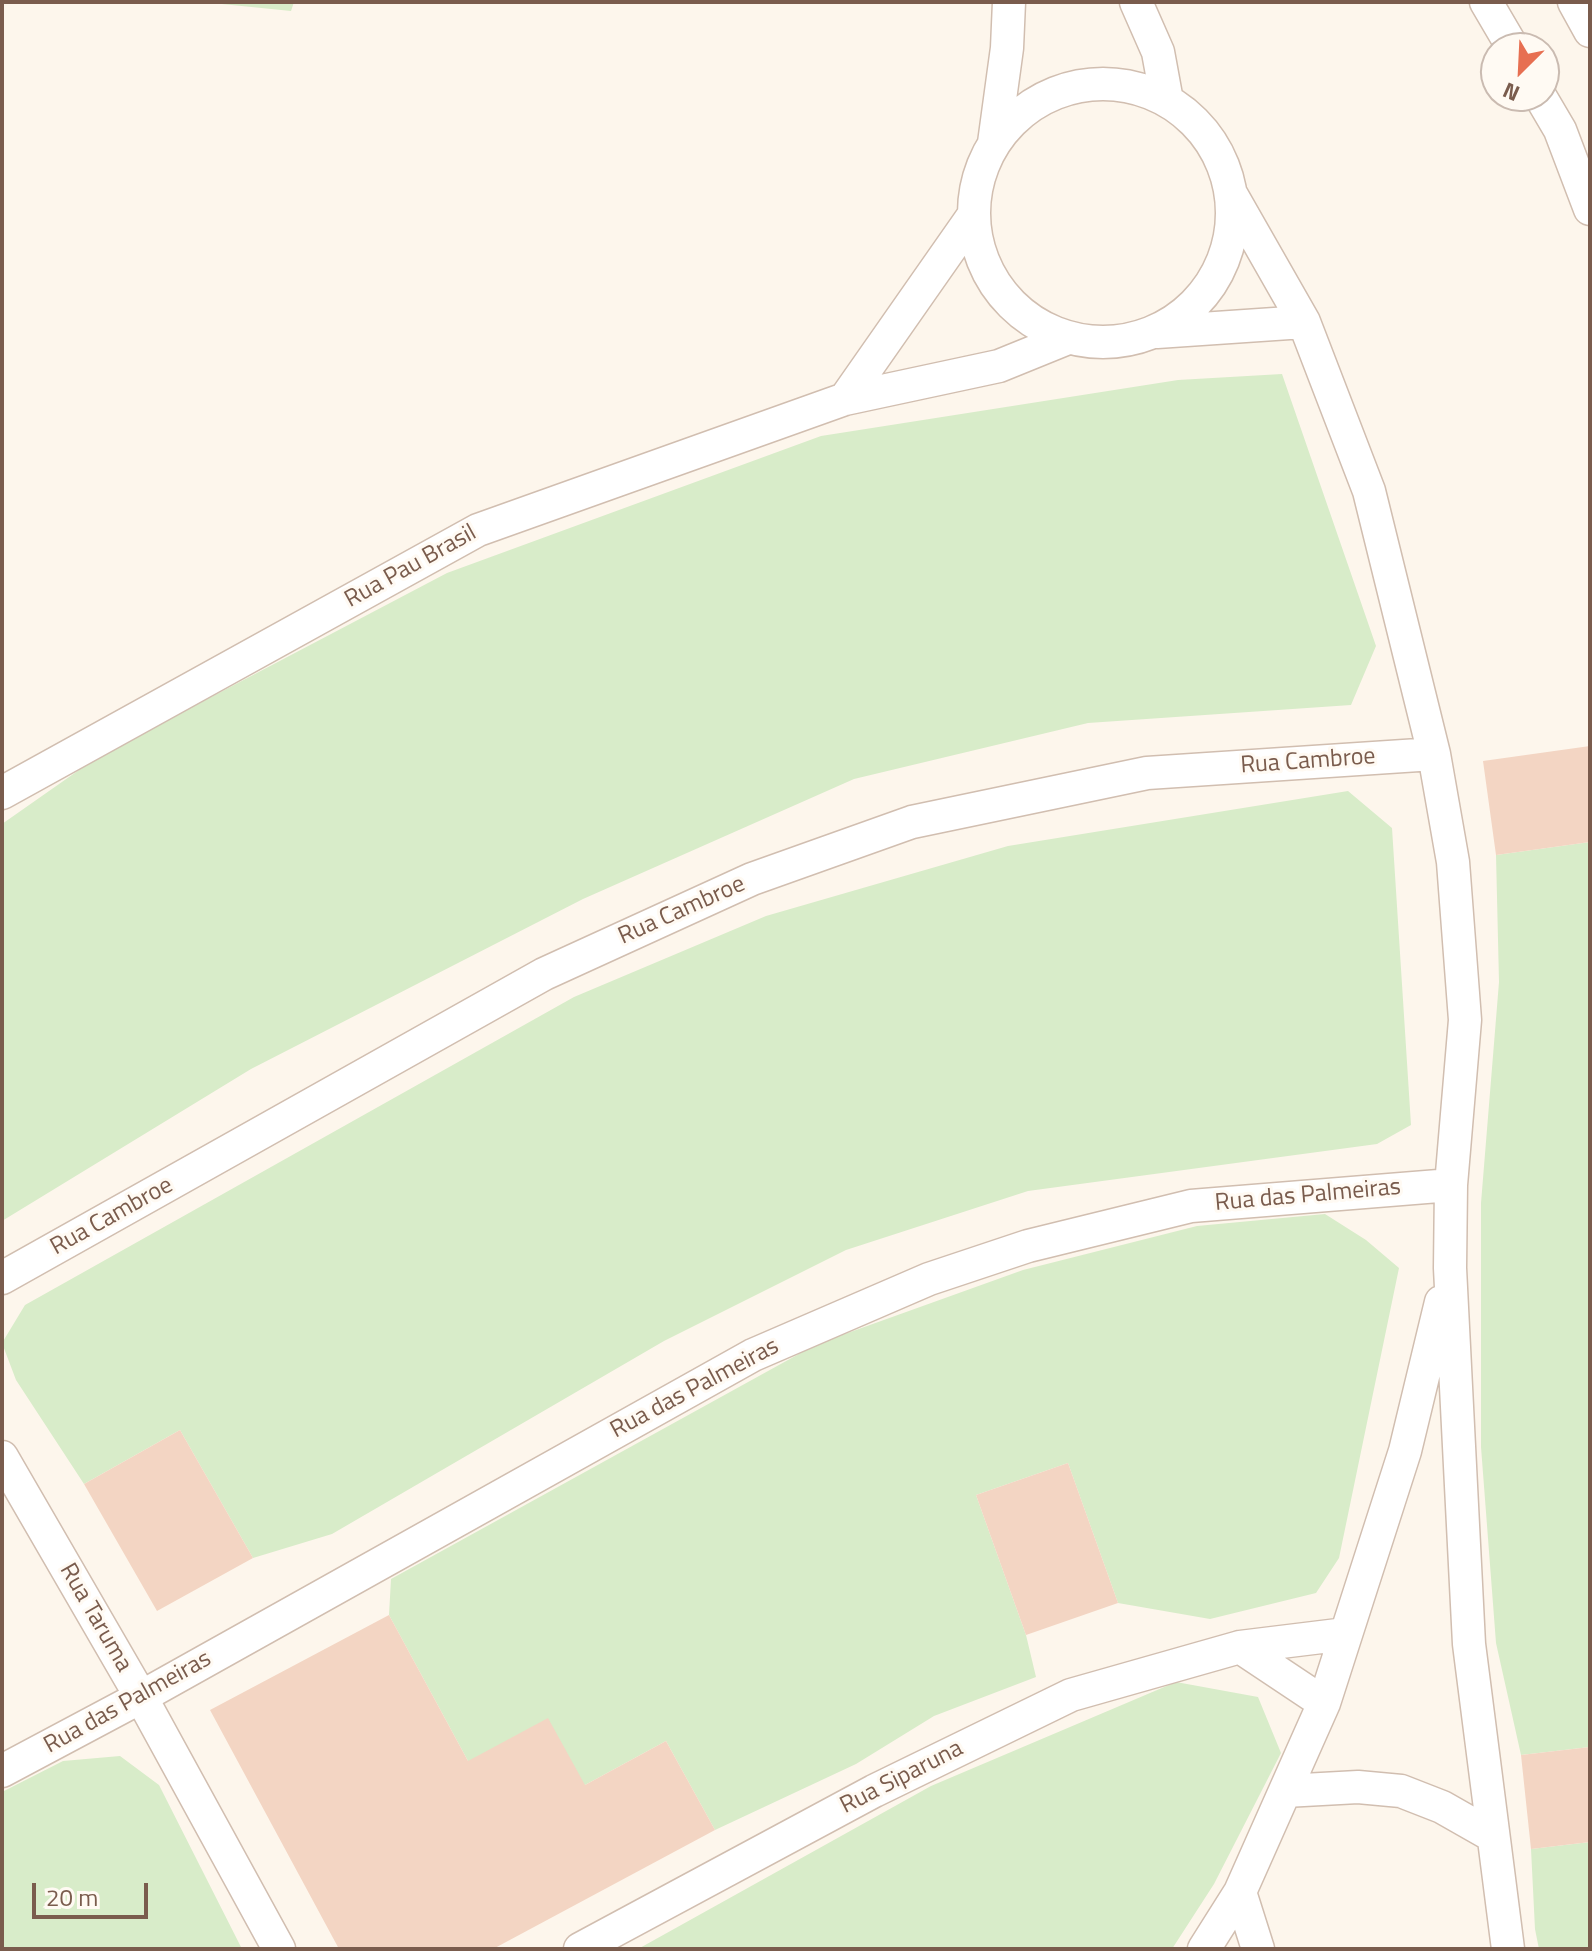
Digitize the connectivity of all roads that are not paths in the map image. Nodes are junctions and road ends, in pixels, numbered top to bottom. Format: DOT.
graph roads {
  1 [pos="1009,2"];
  2 [pos="1136,2"];
  3 [pos="1486,2"];
  4 [pos="1574,2"];
  5 [pos="1590,31"];
  6 [pos="1504,32"];
  7 [pos="1167,101"];
  8 [pos="1549,112"];
  9 [pos="994,143"];
  10 [pos="1231,194"];
  11 [pos="1590,209"];
  12 [pos="973,216"];
  13 [pos="1304,322"];
  14 [pos="1153,333"];
  15 [pos="1068,338"];
  16 [pos="845,399"];
  17 [pos="1434,754"];
  18 [pos="2,793"];
  19 [pos="1451,1185"];
  20 [pos="1450,1268"];
  21 [pos="2,1278"];
  22 [pos="2,1457"];
  23 [pos="1346,1634"];
  24 [pos="1240,1647"];
  25 [pos="141,1697"];
  26 [pos="1324,1703"];
  27 [pos="2,1771"];
  28 [pos="1285,1791"];
  29 [pos="1493,1836"];
  30 [pos="1240,1892"];
  31 [pos="279,1949"];
  32 [pos="580,1949"];
  33 [pos="1204,1949"];
  34 [pos="1258,1949"];
  35 [pos="1508,1949"];
  1 -- 9 [label="street"];
  2 -- 7 [label="street"];
  3 -- 6 [label="street"];
  4 -- 5 [label="street"];
  7 -- 9 [label="street"];
  7 -- 10 [label="street"];
  8 -- 11 [label="street"];
  9 -- 12 [label="street"];
  10 -- 13 [label="street"];
  10 -- 14 [label="street"];
  12 -- 15 [label="street"];
  12 -- 16 [label="street"];
  13 -- 14 [label="street"];
  13 -- 17 [label="street"];
  14 -- 15 [label="street"];
  15 -- 16 [label="street, Rua Pau Brasil"];
  16 -- 18 [label="street, Rua Pau Brasil"];
  17 -- 19 [label="street"];
  17 -- 21 [label="street, Rua Cambroe"];
  19 -- 20 [label="street"];
  19 -- 25 [label="street, Rua das Palmeiras"];
  20 -- 23 [label="street"];
  20 -- 29 [label="street"];
  22 -- 25 [label="street, Rua Taruma"];
  23 -- 24 [label="street, Rua Siparuna"];
  23 -- 26 [label="street"];
  24 -- 26 [label="street"];
  24 -- 32 [label="street, Rua Siparuna"];
  25 -- 27 [label="street, Rua das Palmeiras"];
  25 -- 31 [label="street, Rua Taruma"];
  26 -- 28 [label="street"];
  28 -- 29 [label="street"];
  28 -- 30 [label="street"];
  29 -- 35 [label="street"];
  30 -- 33 [label="street"];
  30 -- 34 [label="street"];
}
